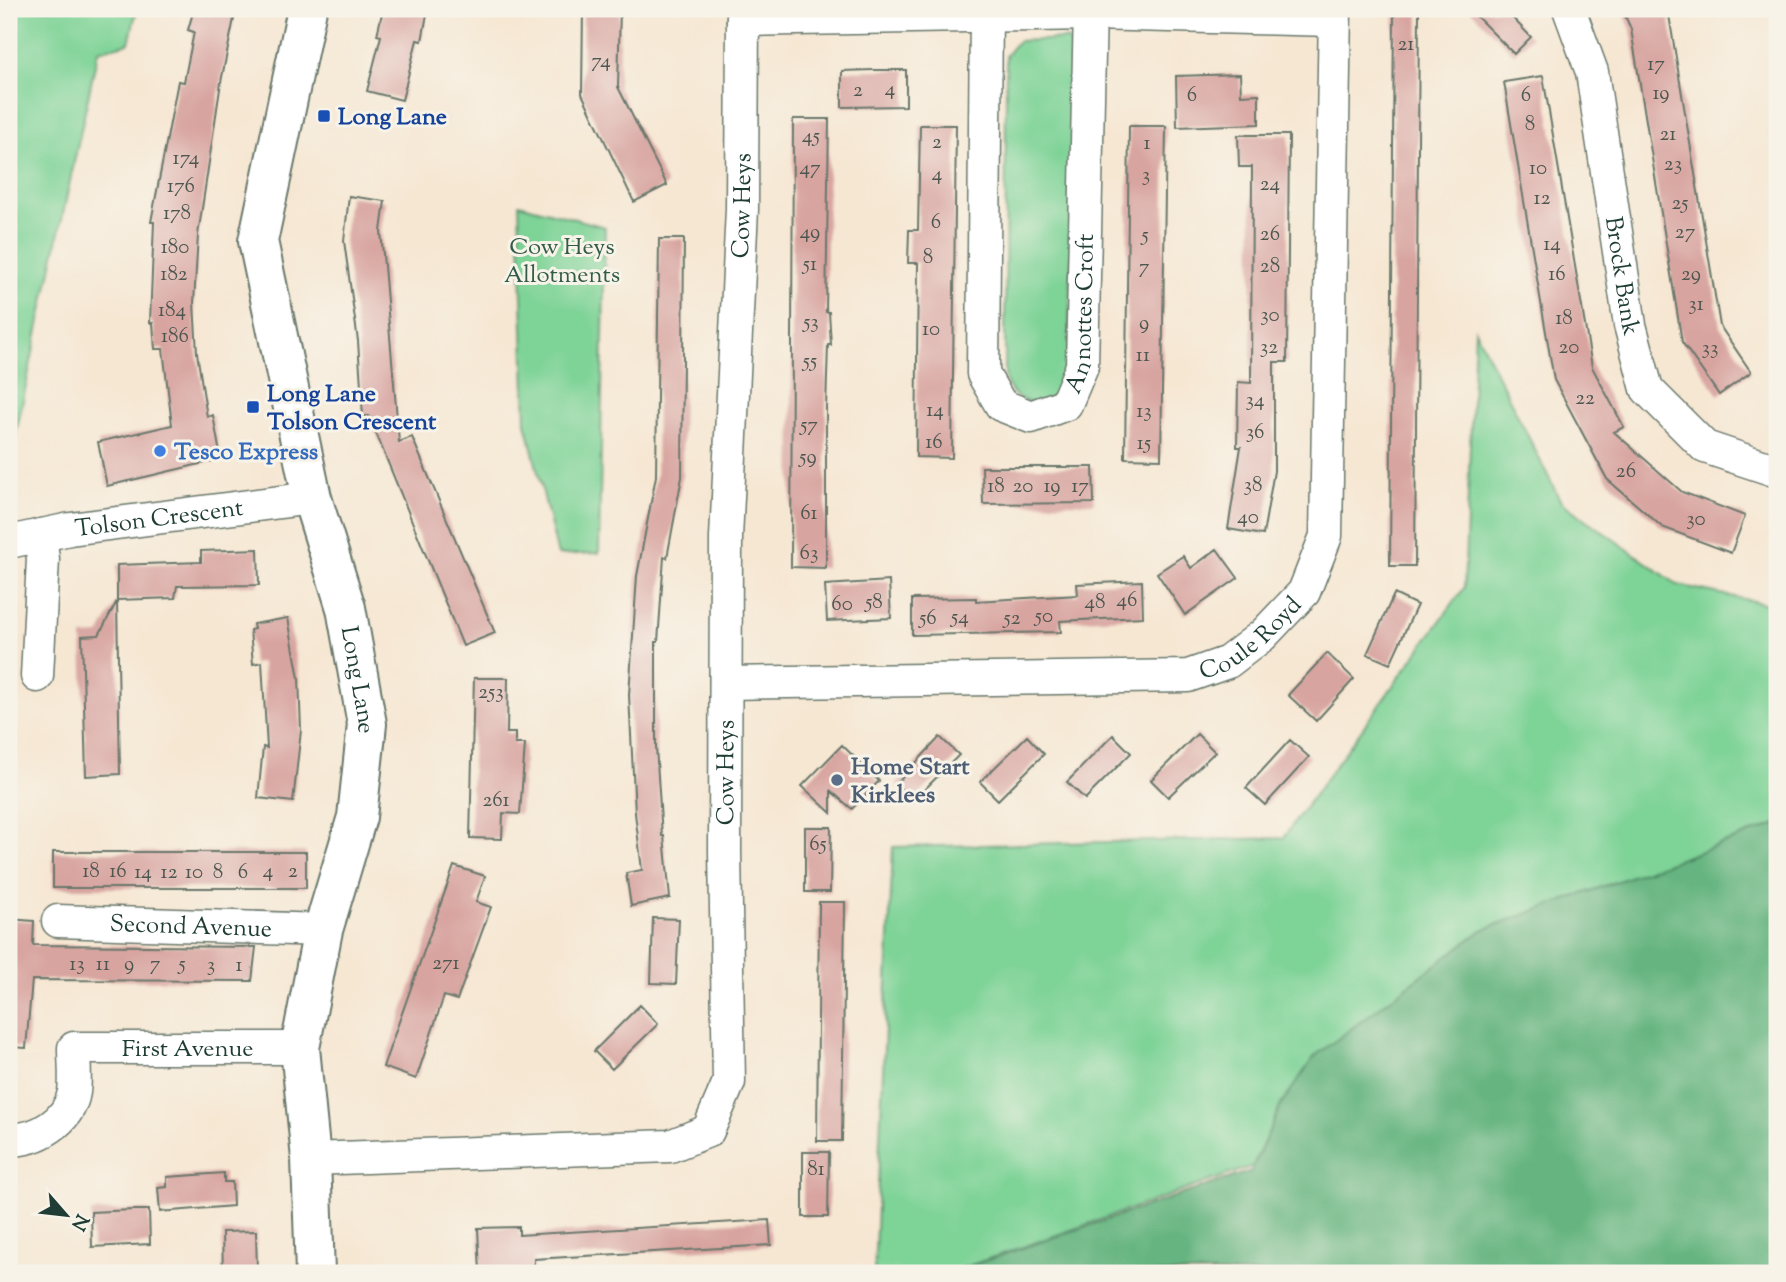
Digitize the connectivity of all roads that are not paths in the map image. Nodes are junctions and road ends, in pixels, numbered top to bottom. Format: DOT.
graph roads {
  1 [pos="307,9"];
  2 [pos="1569,9"];
  3 [pos="1090,11"];
  4 [pos="986,13"];
  5 [pos="743,15"];
  6 [pos="1335,15"];
  7 [pos="1777,471"];
  8 [pos="312,498"];
  9 [pos="40,535"];
  10 [pos="9,542"];
  11 [pos="37,676"];
  12 [pos="726,683"];
  13 [pos="58,921"];
  14 [pos="323,930"];
  15 [pos="300,1048"];
  16 [pos="9,1140"];
  17 [pos="311,1159"];
  18 [pos="316,1273"];
  1 -- 8 [label="street, Long Lane"];
  2 -- 7 [label="street, Brock Bank"];
  3 -- 4 [label="street"];
  3 -- 4 [label="street, Annottes Croft"];
  3 -- 6 [label="street"];
  4 -- 5 [label="street"];
  5 -- 12 [label="street, Cow Heys"];
  6 -- 12 [label="street, Coule Royd"];
  8 -- 9 [label="street, Tolson Crescent"];
  8 -- 14 [label="street, Long Lane"];
  9 -- 10 [label="street, Tolson Crescent"];
  9 -- 11 [label="street"];
  12 -- 17 [label="street, Cow Heys"];
  13 -- 14 [label="street, Second Avenue"];
  14 -- 15 [label="street, Long Lane"];
  15 -- 16 [label="street, First Avenue"];
  15 -- 17 [label="street, Long Lane"];
  17 -- 18 [label="street, Long Lane"];
}
